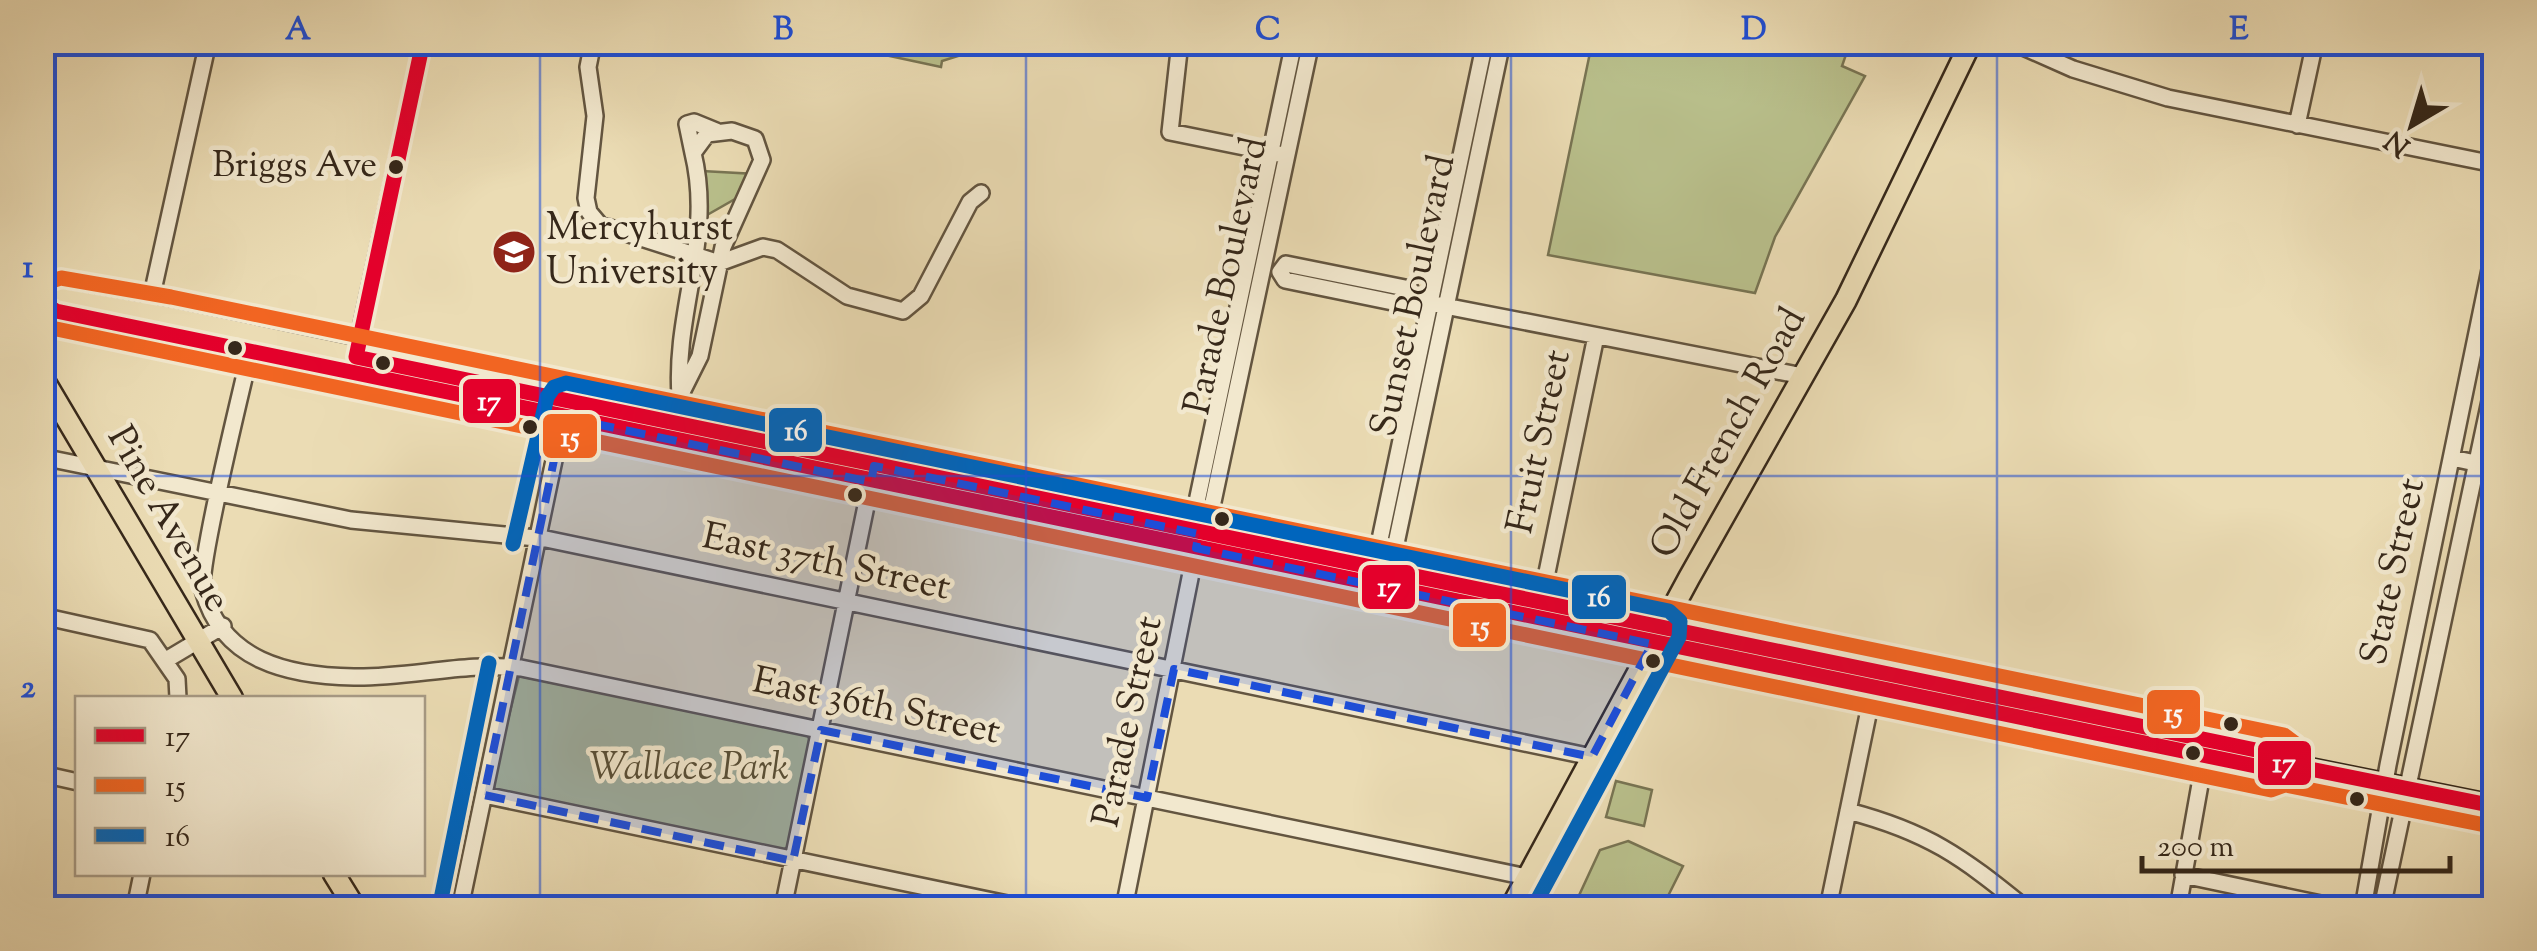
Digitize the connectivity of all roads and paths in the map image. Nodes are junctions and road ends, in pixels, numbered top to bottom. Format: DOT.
graph roads {
  1 [pos="208,42"];
  2 [pos="422,42"];
  3 [pos="593,42"];
  4 [pos="1180,42"];
  5 [pos="1294,42"];
  6 [pos="1311,42"];
  7 [pos="1485,42"];
  8 [pos="1502,42"];
  9 [pos="1971,42"];
  10 [pos="2012,42"];
  11 [pos="2315,42"];
  12 [pos="2298,125"];
  13 [pos="1279,154"];
  14 [pos="2494,164"];
  15 [pos="982,193"];
  16 [pos="2494,250"];
  17 [pos="696,256"];
  18 [pos="719,263"];
  19 [pos="1247,265"];
  20 [pos="1272,270"];
  21 [pos="48,303"];
  22 [pos="1438,305"];
  23 [pos="146,321"];
  24 [pos="1596,336"];
  25 [pos="252,344"];
  26 [pos="354,365"];
  27 [pos="42,376"];
  28 [pos="1803,376"];
  29 [pos="2494,382"];
  30 [pos="680,396"];
  31 [pos="565,410"];
  32 [pos="672,432"];
  33 [pos="42,457"];
  34 [pos="2452,458"];
  35 [pos="2486,465"];
  36 [pos="96,468"];
  37 [pos="873,474"];
  38 [pos="220,494"];
  39 [pos="1199,534"];
  40 [pos="535,536"];
  41 [pos="1382,572"];
  42 [pos="846,601"];
  43 [pos="1539,612"];
  44 [pos="42,616"];
  45 [pos="223,626"];
  46 [pos="1657,636"];
  47 [pos="198,641"];
  48 [pos="166,660"];
  49 [pos="509,667"];
  50 [pos="1174,669"];
  51 [pos="1875,680"];
  52 [pos="178,696"];
  53 [pos="231,696"];
  54 [pos="821,730"];
  55 [pos="2206,748"];
  56 [pos="1592,757"];
  57 [pos="42,774"];
  58 [pos="75,781"];
  59 [pos="2396,786"];
  60 [pos="484,795"];
  61 [pos="1147,798"];
  62 [pos="2494,806"];
  63 [pos="1848,811"];
  64 [pos="793,861"];
  65 [pos="142,876"];
  66 [pos="335,876"];
  67 [pos="2182,876"];
  68 [pos="1527,877"];
  69 [pos="135,908"];
  70 [pos="355,908"];
  71 [pos="460,908"];
  72 [pos="783,908"];
  73 [pos="1026,908"];
  74 [pos="1124,908"];
  75 [pos="1511,908"];
  76 [pos="1828,908"];
  77 [pos="2024,908"];
  78 [pos="2178,908"];
  79 [pos="2340,908"];
  80 [pos="2363,908"];
  81 [pos="2382,908"];
  1 -- 23 [label="street"];
  2 -- 26 [label="street"];
  3 -- 17 [label="street"];
  4 -- 13 [label="street"];
  5 -- 13 [label="street, Parade Boulevard"];
  6 -- 13 [label="street, Parade Boulevard"];
  7 -- 22 [label="street, Sunset Boulevard"];
  8 -- 22 [label="street, Sunset Boulevard"];
  9 -- 28 [label="main road, Old French Road"];
  10 -- 12 [label="street"];
  11 -- 12 [label="street"];
  12 -- 14 [label="street"];
  13 -- 19 [label="street, Parade Boulevard"];
  13 -- 20 [label="street, Parade Boulevard"];
  15 -- 18 [label="street"];
  16 -- 34 [label="street, State Street"];
  17 -- 18 [label="street"];
  17 -- 18 [label="street"];
  17 -- 30 [label="street"];
  18 -- 30 [label="street"];
  19 -- 20 [label="street"];
  19 -- 39 [label="street, Parade Boulevard"];
  20 -- 22 [label="street"];
  20 -- 39 [label="street, Parade Boulevard"];
  21 -- 23 [label="main road"];
  22 -- 24 [label="street"];
  22 -- 41 [label="street, Sunset Boulevard"];
  23 -- 25 [label="main road"];
  24 -- 28 [label="street"];
  24 -- 43 [label="street, Fruit Street"];
  25 -- 26 [label="main road"];
  25 -- 38 [label="street"];
  26 -- 31 [label="main road"];
  27 -- 36 [label="main road, Pine Avenue"];
  28 -- 46 [label="main road, Old French Road"];
  29 -- 35 [label="street, State Street"];
  30 -- 32 [label="street"];
  31 -- 32 [label="main road"];
  31 -- 40 [label="street"];
  32 -- 37 [label="main road"];
  33 -- 36 [label="street, East 37th Street"];
  34 -- 35 [label="street"];
  34 -- 59 [label="street, State Street"];
  35 -- 59 [label="street, State Street"];
  36 -- 38 [label="street, East 37th Street"];
  36 -- 47 [label="main road, Pine Avenue"];
  37 -- 39 [label="main road"];
  37 -- 42 [label="street"];
  38 -- 40 [label="street, East 37th Street"];
  38 -- 45 [label="street"];
  39 -- 41 [label="main road"];
  39 -- 50 [label="street, Parade Street"];
  40 -- 42 [label="street, East 37th Street"];
  40 -- 49 [label="street"];
  41 -- 43 [label="main road"];
  42 -- 50 [label="street, East 37th Street"];
  42 -- 54 [label="street"];
  43 -- 46 [label="main road"];
  44 -- 48 [label="street"];
  45 -- 47 [label="street"];
  45 -- 49 [label="street, East 36th Street"];
  46 -- 51 [label="main road"];
  46 -- 56 [label="main road, Old French Road"];
  47 -- 48 [label="street"];
  47 -- 53 [label="main road, Pine Avenue"];
  48 -- 52 [label="street"];
  49 -- 54 [label="street, East 36th Street"];
  49 -- 60 [label="street"];
  50 -- 56 [label="street, East 37th Street"];
  50 -- 61 [label="street, Parade Street"];
  51 -- 55 [label="main road"];
  51 -- 63 [label="street"];
  54 -- 61 [label="street, East 36th Street"];
  54 -- 64 [label="street"];
  55 -- 59 [label="main road"];
  55 -- 67 [label="street"];
  56 -- 68 [label="main road, Old French Road"];
  57 -- 58 [label="street"];
  59 -- 62 [label="main road"];
  59 -- 80 [label="street, State Street"];
  59 -- 81 [label="street, State Street"];
  60 -- 64 [label="street"];
  60 -- 71 [label="street"];
  61 -- 68 [label="street, East 36th Street"];
  61 -- 74 [label="street, Parade Street"];
  63 -- 76 [label="street"];
  63 -- 77 [label="street"];
  64 -- 72 [label="street"];
  64 -- 73 [label="street"];
  65 -- 69 [label="street"];
  66 -- 70 [label="main road"];
  67 -- 78 [label="street"];
  67 -- 79 [label="street"];
  68 -- 75 [label="main road, Old French Road"];
}
